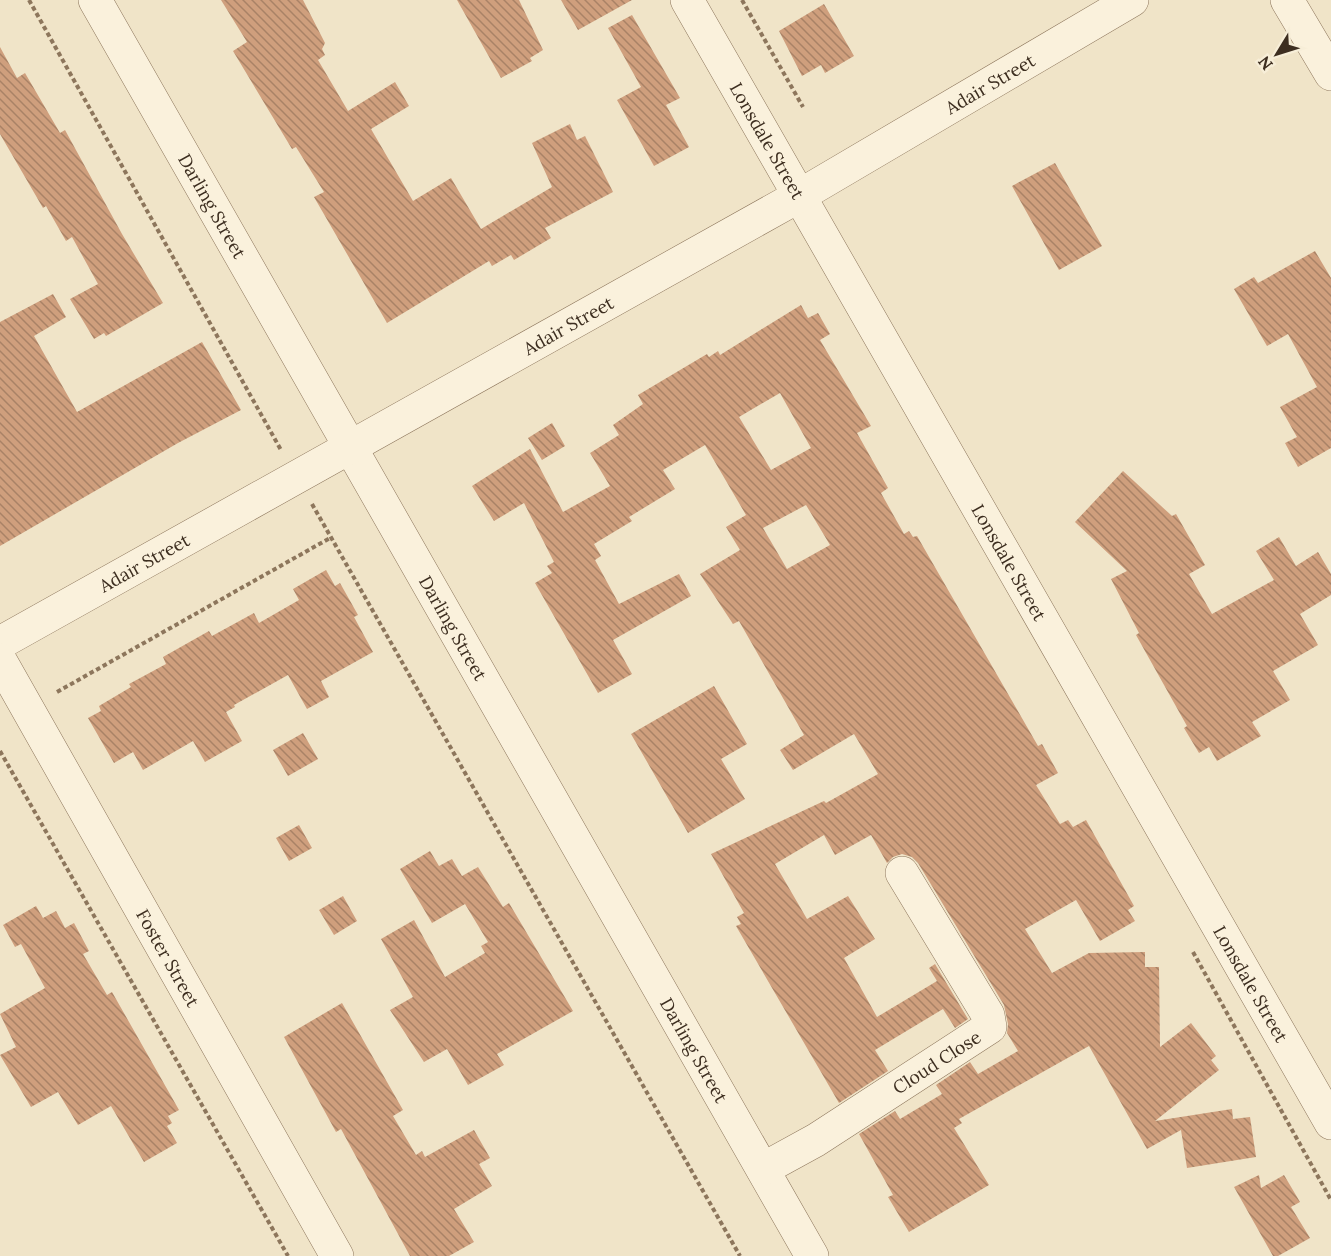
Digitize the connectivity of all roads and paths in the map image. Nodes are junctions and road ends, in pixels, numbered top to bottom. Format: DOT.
graph roads {
  1 [pos="29,0"];
  2 [pos="95,0"];
  3 [pos="687,0"];
  4 [pos="742,0"];
  5 [pos="1132,0"];
  6 [pos="1287,0"];
  7 [pos="1331,74"];
  8 [pos="803,107"];
  9 [pos="799,196"];
  10 [pos="350,447"];
  11 [pos="281,451"];
  12 [pos="311,504"];
  13 [pos="330,538"];
  14 [pos="0,644"];
  15 [pos="0,660"];
  16 [pos="57,692"];
  17 [pos="0,751"];
  18 [pos="902,873"];
  19 [pos="1331,1123"];
  20 [pos="763,1169"];
  21 [pos="288,1256"];
  22 [pos="337,1256"];
  23 [pos="741,1256"];
  24 [pos="812,1256"];
  1 -- 11 [label="path"];
  2 -- 10 [label="street, Darling Street"];
  3 -- 9 [label="street, Lonsdale Street"];
  4 -- 8 [label="path"];
  5 -- 9 [label="street, Adair Street"];
  6 -- 7 [label="street"];
  9 -- 10 [label="street, Adair Street"];
  9 -- 19 [label="street, Lonsdale Street"];
  10 -- 14 [label="street, Adair Street"];
  10 -- 20 [label="street, Darling Street"];
  12 -- 13 [label="path"];
  13 -- 16 [label="path"];
  13 -- 23 [label="path"];
  15 -- 22 [label="street, Foster Street"];
  17 -- 21 [label="path"];
  18 -- 20 [label="street, Cloud Close"];
  20 -- 24 [label="street, Darling Street"];
}
